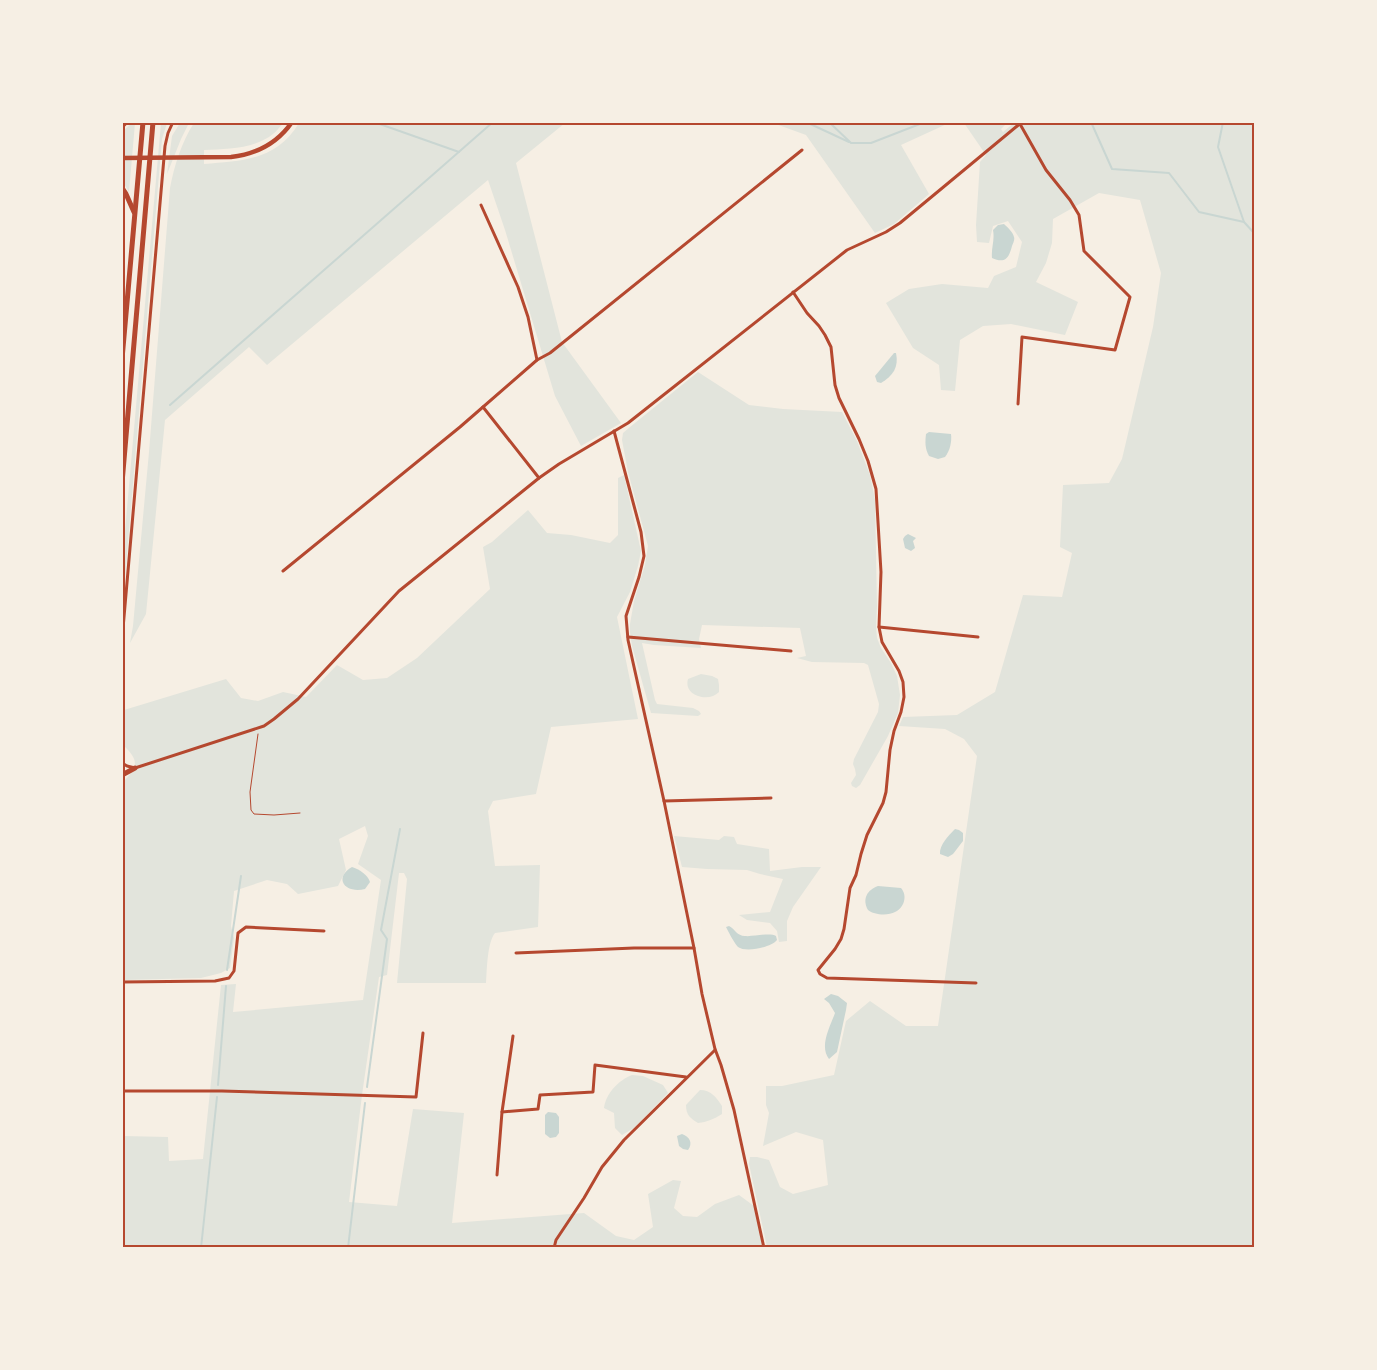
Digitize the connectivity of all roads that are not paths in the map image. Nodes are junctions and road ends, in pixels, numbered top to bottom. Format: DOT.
graph roads {
  1 [pos="126,122"];
  2 [pos="143,122"];
  3 [pos="153,122"];
  4 [pos="173,122"];
  5 [pos="292,122"];
  6 [pos="1021,123"];
  7 [pos="122,126"];
  8 [pos="802,150"];
  9 [pos="122,158"];
  10 [pos="122,188"];
  11 [pos="481,205"];
  12 [pos="135,215"];
  13 [pos="793,292"];
  14 [pos="122,358"];
  15 [pos="537,360"];
  16 [pos="1018,404"];
  17 [pos="483,407"];
  18 [pos="614,431"];
  19 [pos="539,478"];
  20 [pos="122,483"];
  21 [pos="284,572"];
  22 [pos="879,627"];
  23 [pos="978,636"];
  24 [pos="628,637"];
  25 [pos="122,640"];
  26 [pos="790,651"];
  27 [pos="122,763"];
  28 [pos="134,768"];
  29 [pos="122,775"];
  30 [pos="771,798"];
  31 [pos="664,800"];
  32 [pos="324,930"];
  33 [pos="694,948"];
  34 [pos="516,953"];
  35 [pos="122,982"];
  36 [pos="976,983"];
  37 [pos="423,1033"];
  38 [pos="513,1036"];
  39 [pos="715,1049"];
  40 [pos="687,1077"];
  41 [pos="122,1091"];
  42 [pos="502,1112"];
  43 [pos="497,1175"];
  44 [pos="554,1248"];
  45 [pos="764,1248"];
  1 -- 7 [label="highway"];
  2 -- 12 [label="highway"];
  3 -- 20 [label="highway"];
  4 -- 25 [label="street"];
  5 -- 9 [label="main road"];
  6 -- 13 [label="street"];
  6 -- 16 [label="street"];
  8 -- 15 [label="street"];
  10 -- 12 [label="highway"];
  11 -- 15 [label="street"];
  12 -- 14 [label="highway"];
  13 -- 18 [label="street"];
  13 -- 22 [label="street"];
  15 -- 17 [label="street"];
  17 -- 19 [label="street"];
  17 -- 21 [label="street"];
  18 -- 19 [label="street"];
  18 -- 24 [label="street"];
  19 -- 28 [label="street"];
  22 -- 23 [label="street"];
  22 -- 36 [label="street"];
  24 -- 26 [label="street"];
  24 -- 31 [label="street"];
  27 -- 28 [label="street"];
  28 -- 29 [label="highway"];
  30 -- 31 [label="street"];
  31 -- 33 [label="street"];
  32 -- 35 [label="street"];
  33 -- 34 [label="street"];
  33 -- 39 [label="street"];
  37 -- 41 [label="street"];
  38 -- 42 [label="street"];
  39 -- 40 [label="street"];
  39 -- 45 [label="street"];
  40 -- 42 [label="street"];
  40 -- 44 [label="street"];
  42 -- 43 [label="street"];
}
